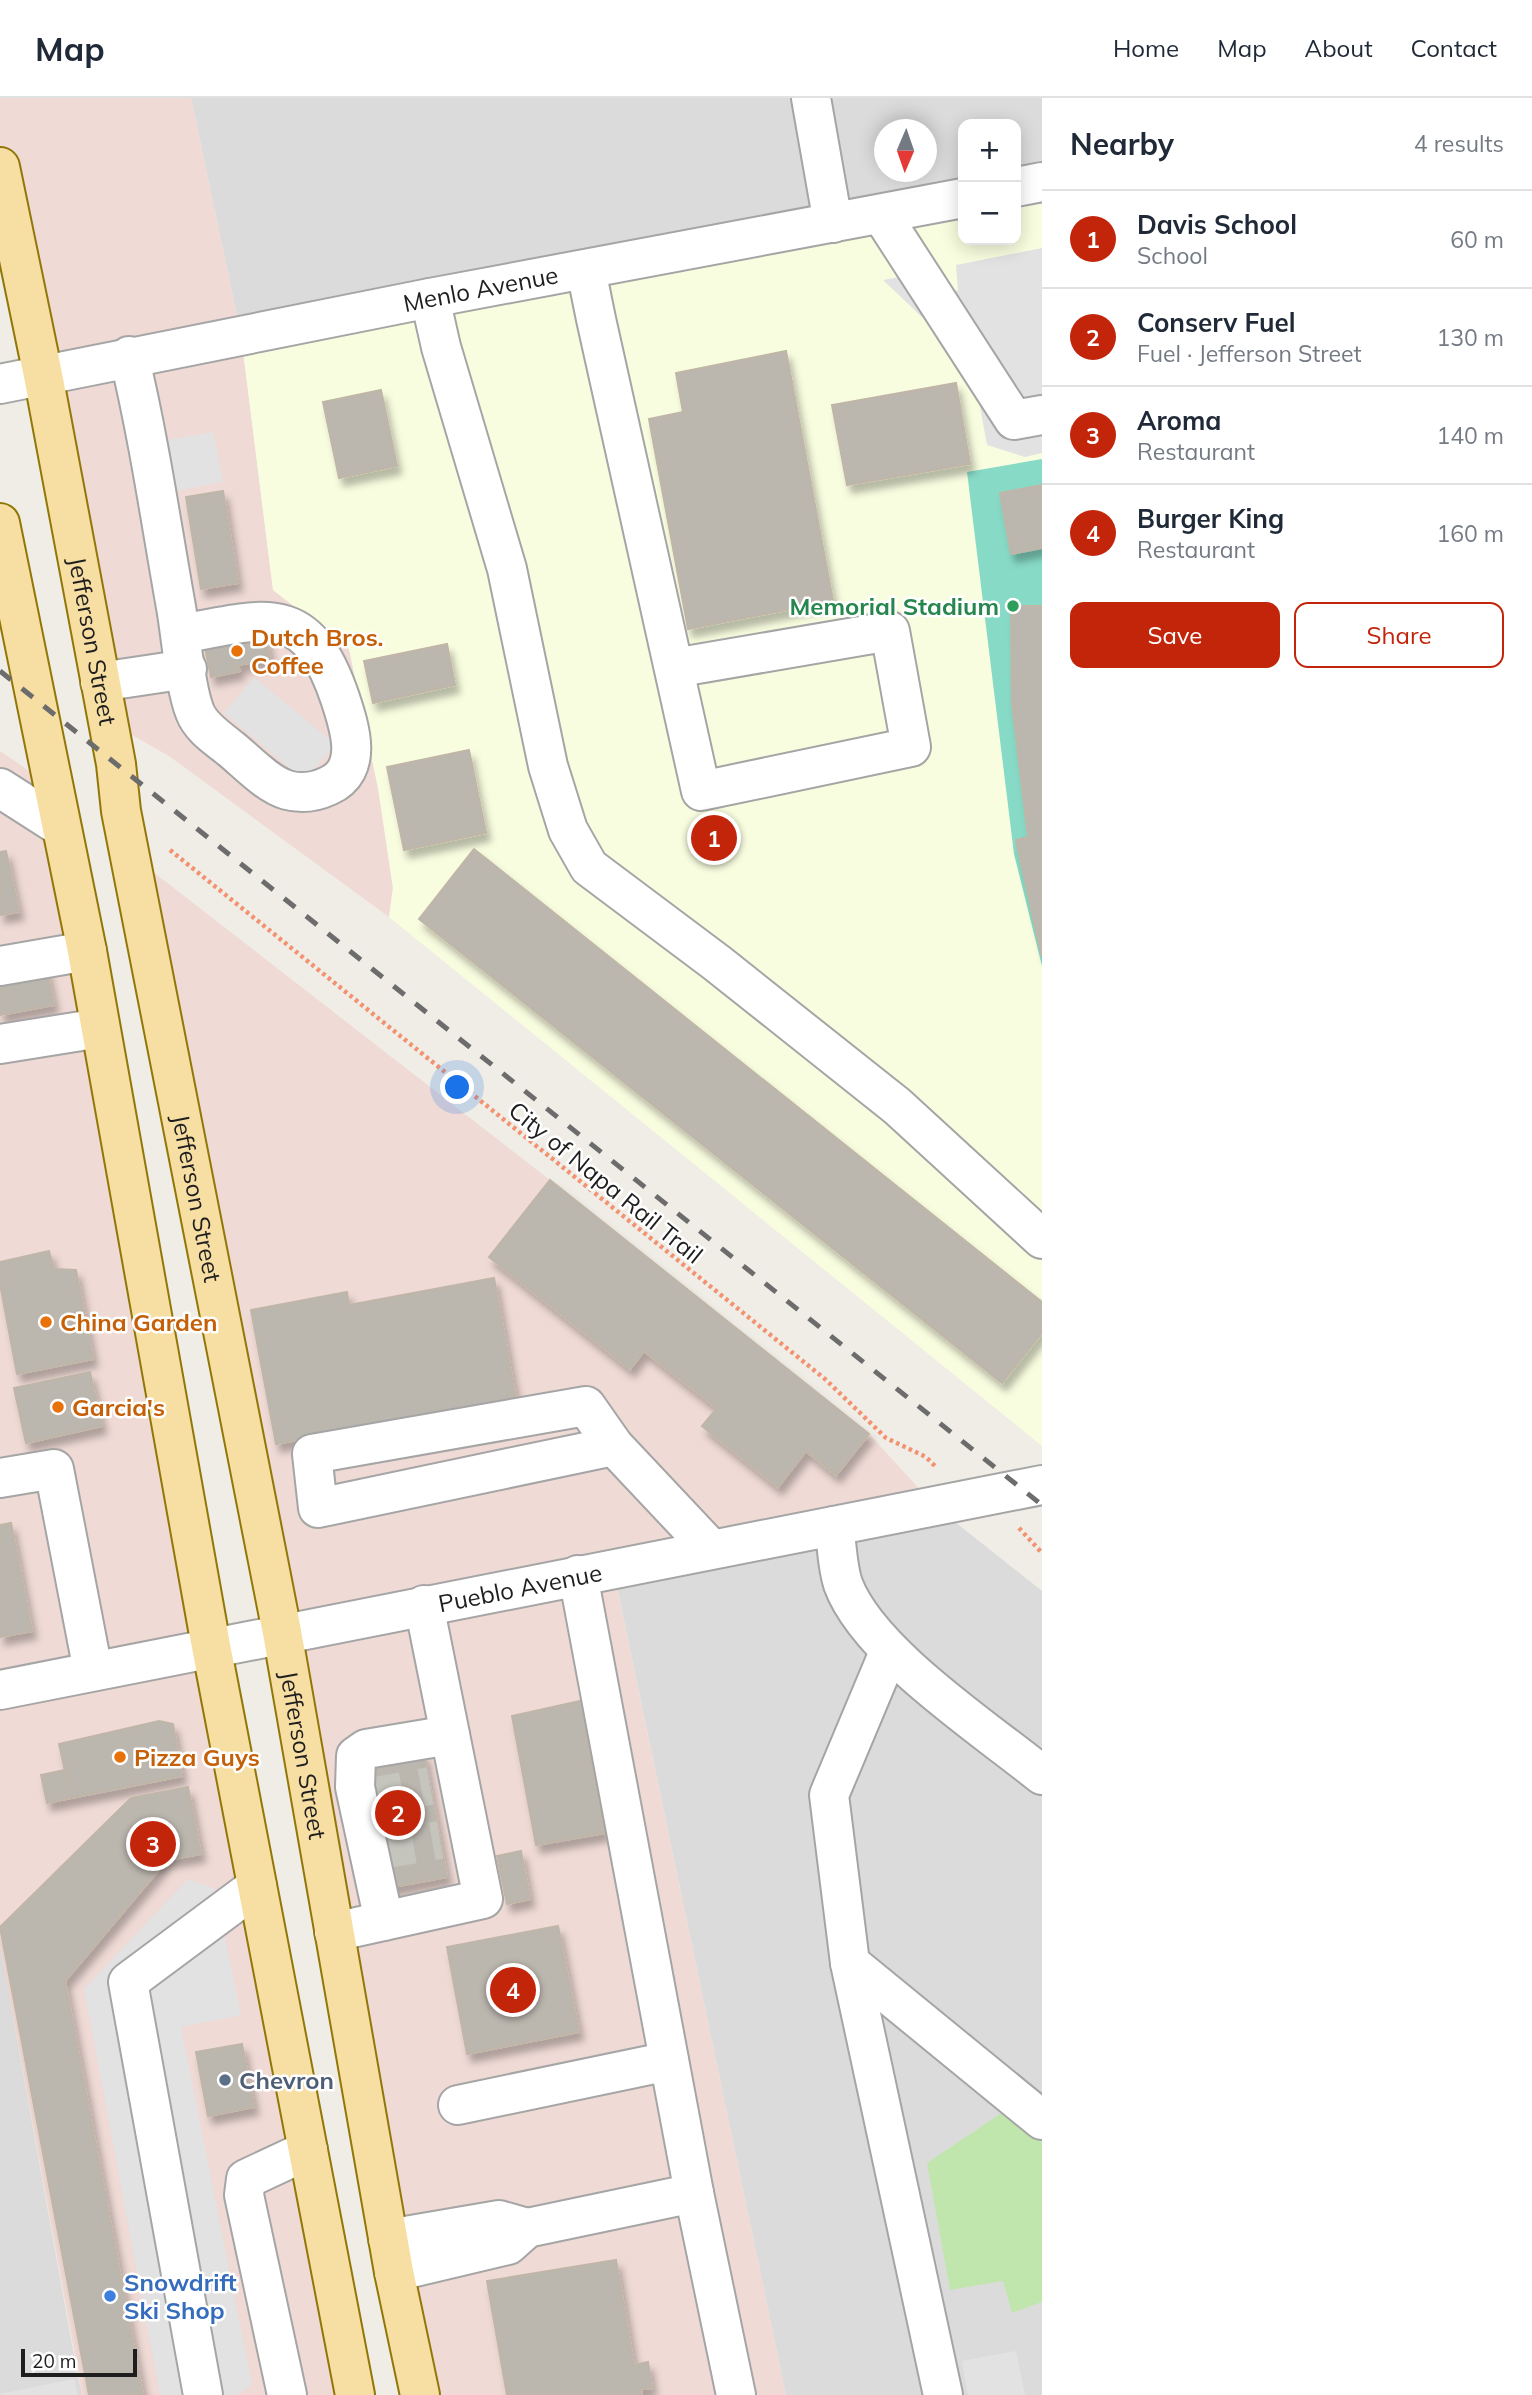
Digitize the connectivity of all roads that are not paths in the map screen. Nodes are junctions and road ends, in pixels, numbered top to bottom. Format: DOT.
graph roads {
  1 [pos="811,98"];
  2 [pos="0,167"];
  3 [pos="1042,182"];
  4 [pos="1021,186"];
  5 [pos="958,199"];
  6 [pos="881,214"];
  7 [pos="834,223"];
  8 [pos="586,270"];
  9 [pos="430,298"];
  10 [pos="129,356"];
  11 [pos="43,374"];
  12 [pos="0,384"];
  13 [pos="1028,418"];
  14 [pos="0,523"];
  15 [pos="184,651"];
  16 [pos="674,668"];
  17 [pos="100,682"];
  18 [pos="0,789"];
  19 [pos="61,827"];
  20 [pos="87,951"];
  21 [pos="0,966"];
  22 [pos="100,1028"];
  23 [pos="0,1044"];
  24 [pos="1042,1239"];
  25 [pos="614,1446"];
  26 [pos="0,1478"];
  27 [pos="1042,1485"];
  28 [pos="834,1526"];
  29 [pos="711,1549"];
  30 [pos="578,1575"];
  31 [pos="424,1605"];
  32 [pos="282,1632"];
  33 [pos="211,1646"];
  34 [pos="889,1652"];
  35 [pos="93,1671"];
  36 [pos="0,1690"];
  37 [pos="450,1735"];
  38 [pos="1042,1775"];
  39 [pos="310,1795"];
  40 [pos="360,1795"];
  41 [pos="257,1886"];
  42 [pos="384,1921"];
  43 [pos="334,1932"];
  44 [pos="850,1963"];
  45 [pos="669,2061"];
  46 [pos="458,2105"];
  47 [pos="1042,2120"];
  48 [pos="308,2150"];
  49 [pos="694,2193"];
  50 [pos="391,2256"];
  51 [pos="203,2395"];
  52 [pos="287,2395"];
  53 [pos="353,2395"];
  54 [pos="420,2395"];
  55 [pos="736,2395"];
  56 [pos="943,2395"];
  1 -- 7 [label="street"];
  2 -- 11 [label="main road, Jefferson Street"];
  3 -- 4 [label="street"];
  5 -- 6 [label="street, Menlo Avenue"];
  6 -- 7 [label="street, Menlo Avenue"];
  6 -- 13 [label="street"];
  7 -- 8 [label="street, Menlo Avenue"];
  8 -- 9 [label="street, Menlo Avenue"];
  8 -- 16 [label="street"];
  9 -- 10 [label="street, Menlo Avenue"];
  9 -- 24 [label="street"];
  10 -- 11 [label="street, Menlo Avenue"];
  10 -- 15 [label="street"];
  11 -- 12 [label="street, Menlo Avenue"];
  11 -- 17 [label="main road, Jefferson Street"];
  14 -- 19 [label="main road"];
  15 -- 15 [label="street"];
  15 -- 17 [label="street"];
  16 -- 16 [label="street"];
  17 -- 32 [label="main road, Jefferson Street"];
  18 -- 19 [label="street"];
  19 -- 20 [label="main road"];
  20 -- 21 [label="street"];
  20 -- 22 [label="main road"];
  22 -- 23 [label="street"];
  22 -- 33 [label="main road"];
  25 -- 25 [label="street"];
  25 -- 29 [label="street"];
  26 -- 35 [label="street"];
  27 -- 28 [label="street, Pueblo Avenue"];
  28 -- 29 [label="street, Pueblo Avenue"];
  28 -- 34 [label="street"];
  29 -- 30 [label="street, Pueblo Avenue"];
  30 -- 31 [label="street, Pueblo Avenue"];
  30 -- 45 [label="street"];
  31 -- 32 [label="street, Pueblo Avenue"];
  31 -- 37 [label="street"];
  32 -- 33 [label="street, Pueblo Avenue"];
  32 -- 39 [label="main road, Jefferson Street"];
  33 -- 35 [label="street, Pueblo Avenue"];
  33 -- 41 [label="main road"];
  34 -- 38 [label="street"];
  34 -- 44 [label="street"];
  35 -- 36 [label="street, Pueblo Avenue"];
  37 -- 40 [label="street"];
  37 -- 42 [label="street"];
  39 -- 40 [label="street"];
  39 -- 43 [label="main road, Jefferson Street"];
  40 -- 42 [label="street"];
  41 -- 48 [label="main road"];
  41 -- 51 [label="street"];
  42 -- 43 [label="street"];
  43 -- 50 [label="main road, Jefferson Street"];
  44 -- 47 [label="street"];
  44 -- 56 [label="street"];
  45 -- 46 [label="street"];
  45 -- 49 [label="street"];
  48 -- 52 [label="street"];
  48 -- 53 [label="main road"];
  49 -- 50 [label="street"];
  49 -- 55 [label="street"];
  50 -- 54 [label="main road, Jefferson Street"];
}
